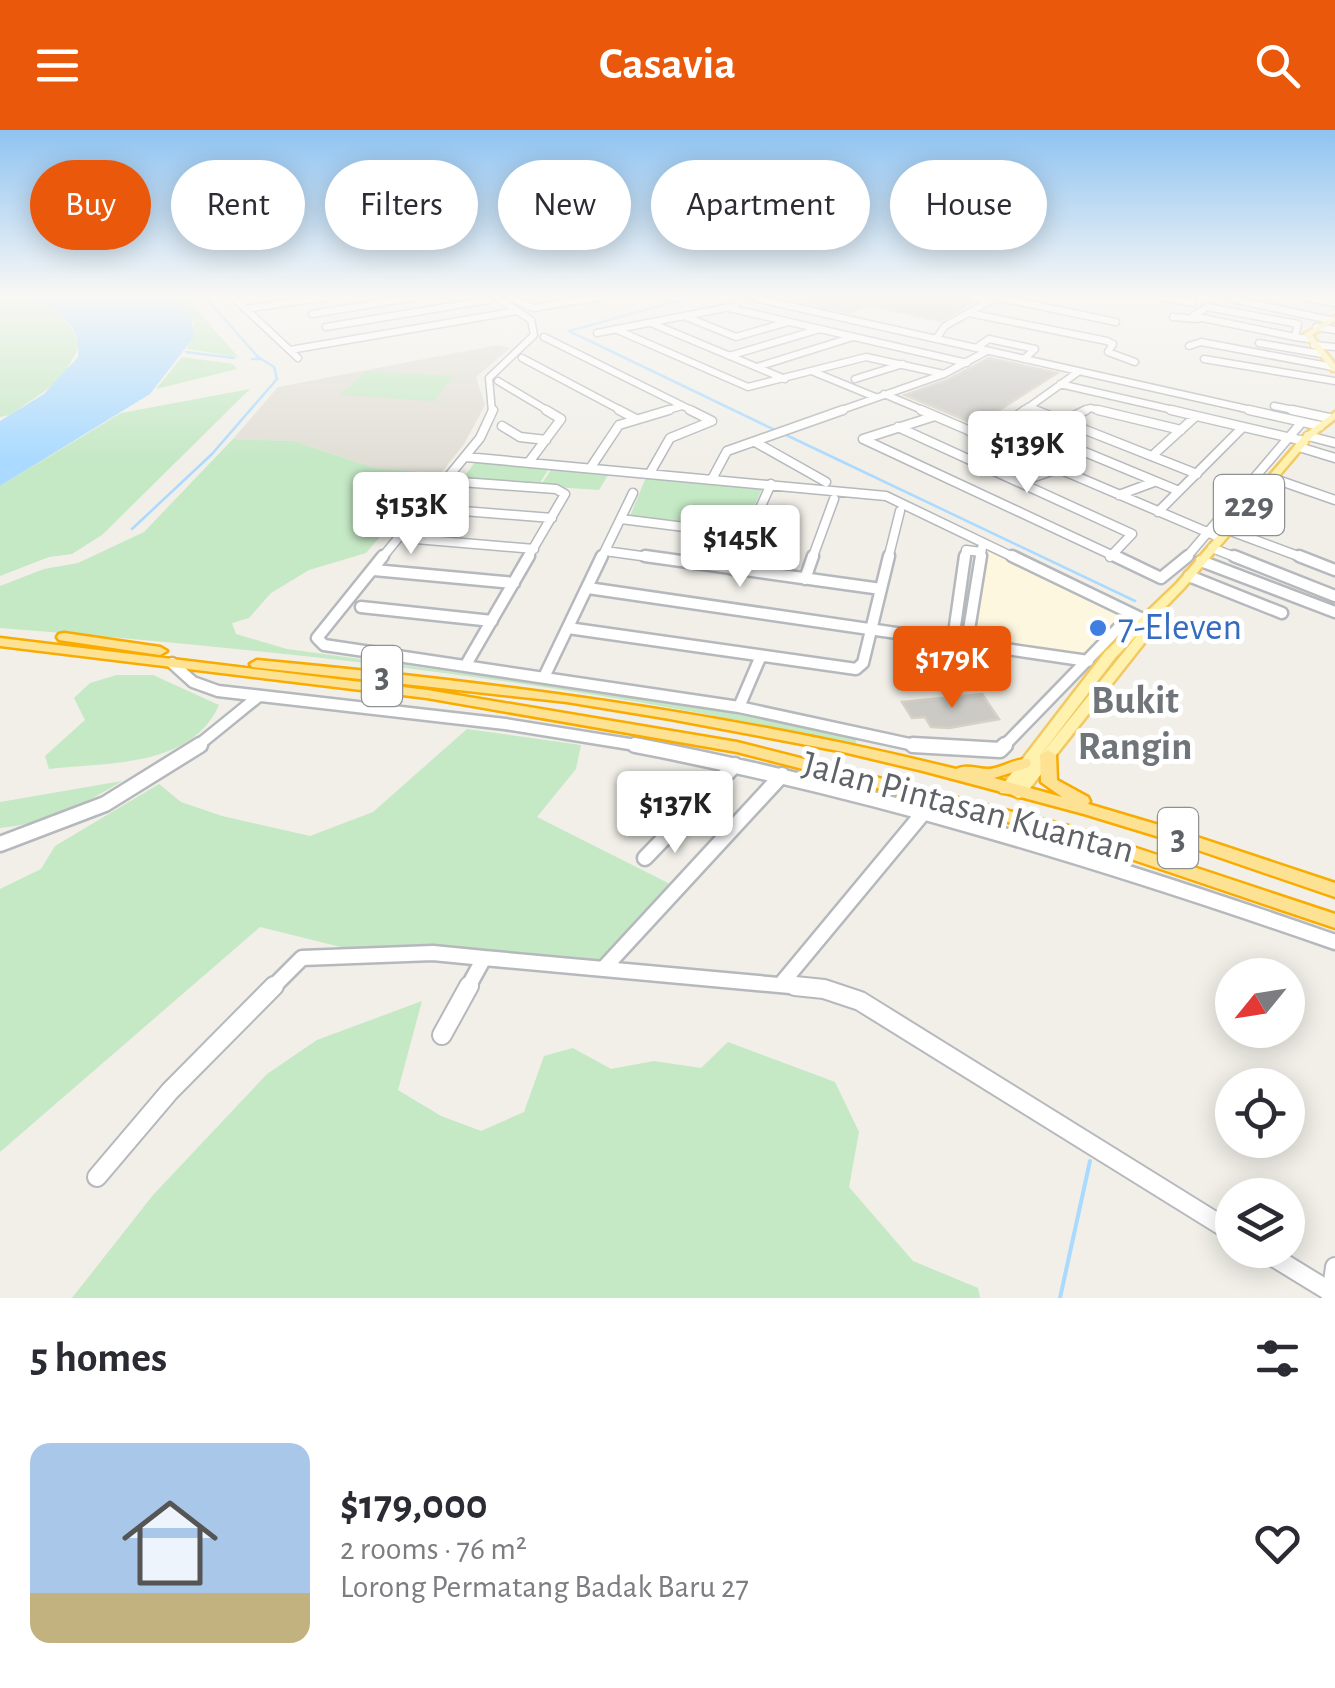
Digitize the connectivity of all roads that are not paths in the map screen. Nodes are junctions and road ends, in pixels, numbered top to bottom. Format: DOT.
graph roads {
  1 [pos="292,352"];
  2 [pos="517,352"];
  3 [pos="571,352"];
  4 [pos="664,352"];
  5 [pos="703,352"];
  6 [pos="718,352"];
  7 [pos="744,352"];
  8 [pos="806,352"];
  9 [pos="917,352"];
  10 [pos="985,352"];
  11 [pos="993,352"];
  12 [pos="1033,352"];
  13 [pos="1110,352"];
  14 [pos="1250,352"];
  15 [pos="729,356"];
  16 [pos="1072,357"];
  17 [pos="298,358"];
  18 [pos="522,358"];
  19 [pos="679,358"];
  20 [pos="1024,359"];
  21 [pos="1204,359"];
  22 [pos="967,363"];
  23 [pos="903,364"];
  24 [pos="1105,365"];
  25 [pos="756,367"];
  26 [pos="1057,367"];
  27 [pos="1334,368"];
  28 [pos="813,371"];
  29 [pos="1078,372"];
  30 [pos="1213,372"];
  31 [pos="944,374"];
  32 [pos="1091,375"];
  33 [pos="785,379"];
  34 [pos="498,380"];
  35 [pos="855,380"];
  36 [pos="1114,380"];
  37 [pos="1335,381"];
  38 [pos="1060,384"];
  39 [pos="1335,389"];
  40 [pos="879,395"];
  41 [pos="682,406"];
  42 [pos="1028,406"];
  43 [pos="1274,406"];
  44 [pos="935,416"];
  45 [pos="1196,416"];
  46 [pos="636,419"];
  47 [pos="1328,420"];
  48 [pos="1064,421"];
  49 [pos="990,422"];
  50 [pos="1302,422"];
  51 [pos="502,426"];
  52 [pos="1243,427"];
  53 [pos="898,428"];
  54 [pos="1181,430"];
  55 [pos="969,431"];
  56 [pos="1288,438"];
  57 [pos="546,440"];
  58 [pos="1304,441"];
  59 [pos="754,442"];
  60 [pos="1335,442"];
  61 [pos="1152,456"];
  62 [pos="466,457"];
  63 [pos="1335,458"];
  64 [pos="529,462"];
  65 [pos="591,467"];
  66 [pos="1057,469"];
  67 [pos="650,472"];
  68 [pos="1197,474"];
  69 [pos="1272,478"];
  70 [pos="712,479"];
  71 [pos="447,480"];
  72 [pos="826,482"];
  73 [pos="1020,482"];
  74 [pos="1154,482"];
  75 [pos="771,484"];
  76 [pos="1179,491"];
  77 [pos="633,493"];
  78 [pos="1119,495"];
  79 [pos="834,499"];
  80 [pos="1335,500"];
  81 [pos="438,509"];
  82 [pos="900,512"];
  83 [pos="1158,512"];
  84 [pos="552,518"];
  85 [pos="621,519"];
  86 [pos="1208,533"];
  87 [pos="1224,534"];
  88 [pos="748,535"];
  89 [pos="416,539"];
  90 [pos="982,547"];
  91 [pos="1212,548"];
  92 [pos="534,549"];
  93 [pos="605,551"];
  94 [pos="1110,557"];
  95 [pos="1201,561"];
  96 [pos="732,569"];
  97 [pos="374,570"];
  98 [pos="1335,570"];
  99 [pos="805,579"];
  100 [pos="1185,580"];
  101 [pos="514,583"];
  102 [pos="588,588"];
  103 [pos="880,589"];
  104 [pos="1335,596"];
  105 [pos="361,607"];
  106 [pos="1335,612"];
  107 [pos="1282,613"];
  108 [pos="1143,620"];
  109 [pos="492,621"];
  110 [pos="568,628"];
  111 [pos="871,629"];
  112 [pos="0,633"];
  113 [pos="952,640"];
  114 [pos="0,642"];
  115 [pos="967,642"];
  116 [pos="760,658"];
  117 [pos="1088,661"];
  118 [pos="172,663"];
  119 [pos="468,663"];
  120 [pos="545,675"];
  121 [pos="258,696"];
  122 [pos="739,707"];
  123 [pos="564,716"];
  124 [pos="642,730"];
  125 [pos="651,750"];
  126 [pos="1048,755"];
  127 [pos="736,756"];
  128 [pos="712,760"];
  129 [pos="890,760"];
  130 [pos="1023,764"];
  131 [pos="782,776"];
  132 [pos="1011,794"];
  133 [pos="1066,805"];
  134 [pos="924,812"];
  135 [pos="1071,826"];
  136 [pos="1181,839"];
  137 [pos="0,844"];
  138 [pos="646,858"];
  139 [pos="1335,890"];
  140 [pos="1335,920"];
  141 [pos="1335,942"];
  142 [pos="484,958"];
  143 [pos="603,969"];
  144 [pos="782,983"];
  145 [pos="442,1035"];
  146 [pos="98,1177"];
  147 [pos="1215,1221"];
  148 [pos="1335,1267"];
  149 [pos="1289,1268"];
  150 [pos="1330,1295"];
  1 -- 17 [label="street"];
  2 -- 62 [label="street"];
  3 -- 41 [label="street"];
  4 -- 19 [label="street"];
  5 -- 19 [label="street"];
  6 -- 15 [label="street"];
  7 -- 15 [label="street"];
  8 -- 25 [label="street"];
  9 -- 22 [label="street"];
  10 -- 22 [label="street"];
  11 -- 20 [label="street"];
  12 -- 20 [label="street"];
  13 -- 36 [label="street"];
  14 -- 27 [label="street"];
  15 -- 25 [label="street"];
  16 -- 26 [label="street"];
  18 -- 46 [label="street"];
  19 -- 33 [label="street"];
  20 -- 26 [label="street"];
  21 -- 37 [label="street"];
  22 -- 31 [label="street"];
  23 -- 28 [label="street"];
  23 -- 31 [label="street"];
  23 -- 35 [label="street"];
  24 -- 32 [label="street"];
  25 -- 33 [label="street"];
  26 -- 29 [label="street"];
  28 -- 33 [label="street"];
  28 -- 40 [label="street"];
  29 -- 32 [label="street"];
  29 -- 38 [label="street"];
  30 -- 39 [label="street"];
  31 -- 40 [label="street"];
  32 -- 36 [label="street"];
  34 -- 57 [label="street"];
  36 -- 50 [label="street"];
  38 -- 42 [label="street"];
  38 -- 45 [label="street"];
  40 -- 44 [label="street"];
  40 -- 59 [label="street"];
  41 -- 46 [label="street"];
  41 -- 67 [label="street"];
  42 -- 48 [label="street"];
  42 -- 74 [label="street"];
  43 -- 47 [label="street"];
  44 -- 53 [label="street"];
  44 -- 55 [label="street"];
  45 -- 52 [label="street"];
  45 -- 54 [label="street"];
  46 -- 65 [label="street"];
  47 -- 50 [label="street"];
  47 -- 58 [label="main road, 229"];
  48 -- 54 [label="street"];
  48 -- 61 [label="street"];
  49 -- 55 [label="street"];
  50 -- 56 [label="street"];
  51 -- 57 [label="street"];
  52 -- 56 [label="street"];
  52 -- 68 [label="street"];
  53 -- 73 [label="street"];
  53 -- 94 [label="street"];
  54 -- 61 [label="street"];
  55 -- 66 [label="street"];
  56 -- 58 [label="street"];
  56 -- 86 [label="street"];
  57 -- 64 [label="street"];
  58 -- 60 [label="street"];
  58 -- 63 [label="street"];
  58 -- 69 [label="main road, 229"];
  59 -- 70 [label="street"];
  59 -- 72 [label="street"];
  61 -- 68 [label="street"];
  62 -- 64 [label="street"];
  62 -- 71 [label="street"];
  64 -- 65 [label="street"];
  65 -- 67 [label="street"];
  66 -- 73 [label="street"];
  66 -- 78 [label="street"];
  67 -- 70 [label="street"];
  68 -- 76 [label="street"];
  69 -- 80 [label="street"];
  69 -- 87 [label="main road, 229"];
  70 -- 75 [label="street"];
  71 -- 84 [label="street"];
  71 -- 97 [label="street"];
  73 -- 94 [label="street"];
  74 -- 76 [label="street"];
  74 -- 78 [label="street"];
  75 -- 88 [label="street"];
  75 -- 90 [label="street"];
  76 -- 83 [label="street"];
  77 -- 85 [label="street"];
  78 -- 83 [label="street"];
  79 -- 99 [label="street"];
  81 -- 84 [label="street"];
  82 -- 103 [label="street"];
  83 -- 86 [label="street"];
  84 -- 92 [label="street"];
  85 -- 88 [label="street"];
  85 -- 93 [label="street"];
  86 -- 87 [label="street"];
  86 -- 94 [label="street"];
  87 -- 91 [label="main road, 229"];
  87 -- 98 [label="street"];
  88 -- 96 [label="street"];
  89 -- 92 [label="street"];
  90 -- 108 [label="street"];
  90 -- 113 [label="street"];
  90 -- 115 [label="street"];
  91 -- 95 [label="main road, 229"];
  91 -- 104 [label="street"];
  92 -- 101 [label="street"];
  93 -- 96 [label="street"];
  93 -- 102 [label="street"];
  95 -- 100 [label="main road, 229"];
  95 -- 106 [label="street"];
  96 -- 99 [label="street"];
  97 -- 101 [label="street"];
  97 -- 119 [label="street"];
  99 -- 103 [label="street"];
  100 -- 107 [label="street"];
  100 -- 108 [label="main road, 229"];
  101 -- 109 [label="street"];
  102 -- 110 [label="street"];
  102 -- 111 [label="street"];
  103 -- 111 [label="street"];
  105 -- 109 [label="street"];
  108 -- 117 [label="street"];
  108 -- 126 [label="main road, 229"];
  108 -- 130 [label="main road, 229"];
  109 -- 119 [label="street"];
  110 -- 116 [label="street"];
  110 -- 120 [label="street"];
  111 -- 113 [label="street"];
  111 -- 116 [label="street"];
  112 -- 129 [label="highway, Jalan Pintasan Kuantan / 3"];
  113 -- 115 [label="street"];
  114 -- 118 [label="highway, Jalan Pintasan Kuantan / 3"];
  115 -- 117 [label="street"];
  116 -- 122 [label="street"];
  117 -- 122 [label="street"];
  118 -- 121 [label="street"];
  118 -- 123 [label="highway, Jalan Pintasan Kuantan / 3"];
  119 -- 120 [label="street"];
  120 -- 122 [label="street"];
  121 -- 125 [label="street"];
  121 -- 137 [label="street"];
  123 -- 124 [label="highway, Jalan Pintasan Kuantan / 3"];
  123 -- 132 [label="highway"];
  124 -- 125 [label="highway"];
  124 -- 127 [label="highway, Jalan Pintasan Kuantan / 3"];
  125 -- 128 [label="street"];
  126 -- 132 [label="main road, 229"];
  126 -- 136 [label="highway"];
  127 -- 128 [label="highway"];
  127 -- 131 [label="street"];
  127 -- 138 [label="street"];
  127 -- 140 [label="highway, Jalan Pintasan Kuantan / 3"];
  129 -- 130 [label="highway"];
  129 -- 132 [label="highway, Jalan Pintasan Kuantan / 3"];
  130 -- 132 [label="main road, 229"];
  131 -- 134 [label="street"];
  131 -- 143 [label="street"];
  132 -- 133 [label="highway, Jalan Pintasan Kuantan / 3"];
  132 -- 135 [label="highway"];
  133 -- 135 [label="highway"];
  133 -- 136 [label="highway, Jalan Pintasan Kuantan / 3"];
  134 -- 141 [label="street"];
  134 -- 144 [label="street"];
  135 -- 140 [label="highway"];
  136 -- 139 [label="highway, Jalan Pintasan Kuantan / 3"];
  142 -- 143 [label="street"];
  142 -- 145 [label="street"];
  142 -- 146 [label="street"];
  143 -- 144 [label="street"];
  144 -- 147 [label="street"];
  148 -- 150 [label="street"];
  149 -- 150 [label="street"];
}
